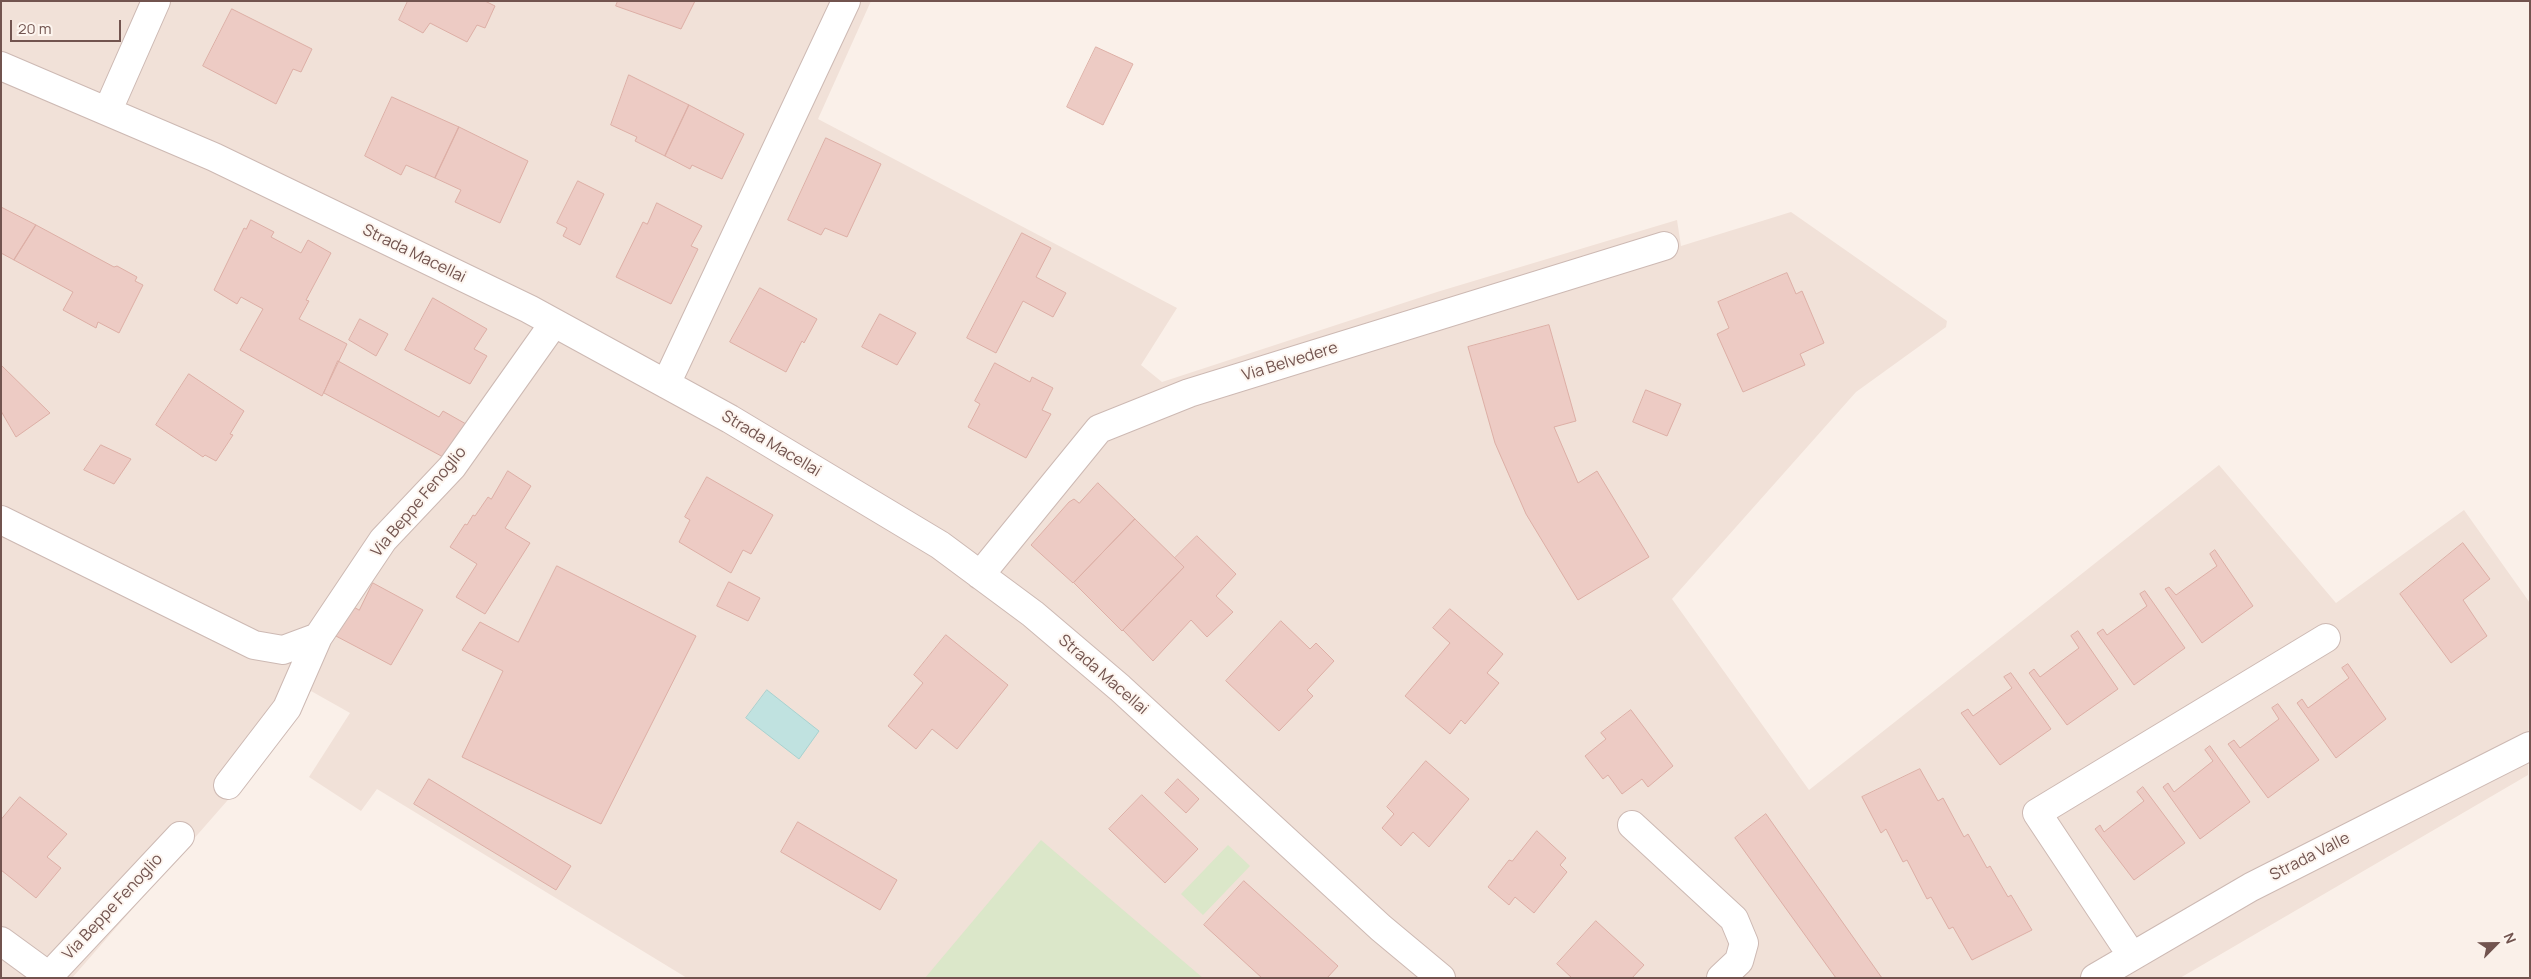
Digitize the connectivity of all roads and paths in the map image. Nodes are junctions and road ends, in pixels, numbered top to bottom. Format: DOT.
graph roads {
  1 [pos="156,1"];
  2 [pos="846,1"];
  3 [pos="1,66"];
  4 [pos="108,110"];
  5 [pos="1664,246"];
  6 [pos="554,323"];
  7 [pos="666,384"];
  8 [pos="1,520"];
  9 [pos="980,575"];
  10 [pos="318,638"];
  11 [pos="2326,638"];
  12 [pos="2530,746"];
  13 [pos="228,786"];
  14 [pos="1632,825"];
  15 [pos="180,836"];
  16 [pos="1,941"];
  17 [pos="2132,956"];
  18 [pos="48,977"];
  19 [pos="1441,978"];
  20 [pos="1721,978"];
  21 [pos="2095,978"];
  1 -- 4 [label="street"];
  2 -- 7 [label="street"];
  3 -- 4 [label="street, Strada Macellai"];
  4 -- 6 [label="street, Strada Macellai"];
  5 -- 9 [label="street, Via Belvedere"];
  6 -- 7 [label="street, Strada Macellai"];
  6 -- 10 [label="street, Via Beppe Fenoglio"];
  7 -- 9 [label="street, Strada Macellai"];
  8 -- 10 [label="street"];
  9 -- 19 [label="street, Strada Macellai"];
  10 -- 13 [label="street, Via Beppe Fenoglio"];
  11 -- 17 [label="street"];
  12 -- 17 [label="street, Strada Valle"];
  14 -- 20 [label="street"];
  15 -- 18 [label="street, Via Beppe Fenoglio"];
  16 -- 18 [label="street"];
  17 -- 21 [label="street, Strada Valle"];
}
